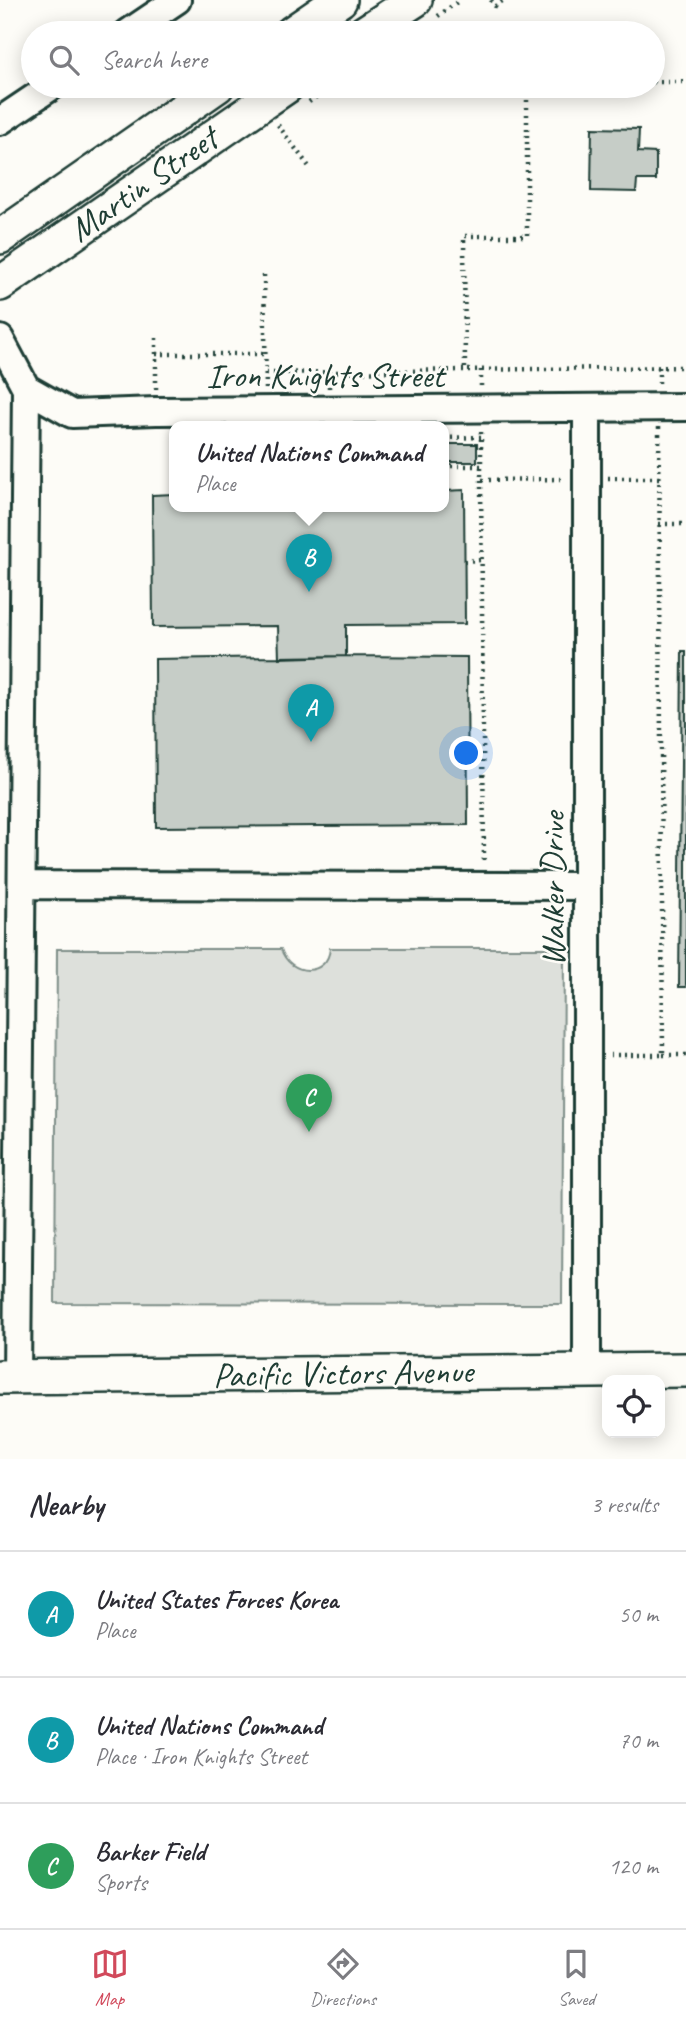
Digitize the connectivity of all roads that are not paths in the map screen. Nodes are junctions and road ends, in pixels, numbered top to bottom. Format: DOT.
graph roads {
  1 [pos="340,0"];
  2 [pos="415,0"];
  3 [pos="163,4"];
  4 [pos="142,21"];
  5 [pos="309,21"];
  6 [pos="383,21"];
  7 [pos="34,98"];
  8 [pos="201,98"];
  9 [pos="270,98"];
  10 [pos="0,121"];
  11 [pos="0,237"];
  12 [pos="0,284"];
  13 [pos="0,339"];
  14 [pos="26,388"];
  15 [pos="686,407"];
  16 [pos="587,408"];
  17 [pos="22,885"];
  18 [pos="587,886"];
  19 [pos="587,1370"];
  20 [pos="686,1370"];
  21 [pos="8,1376"];
  1 -- 5 [label="main road"];
  2 -- 6 [label="main road"];
  3 -- 4 [label="street"];
  7 -- 10 [label="street"];
  8 -- 11 [label="main road, Martin Street"];
  9 -- 12 [label="main road, Martin Street"];
  13 -- 14 [label="street"];
  14 -- 16 [label="street, Iron Knights Street"];
  14 -- 17 [label="street"];
  15 -- 16 [label="street, Iron Knights Street"];
  16 -- 18 [label="street, Walker Drive"];
  17 -- 18 [label="street"];
  17 -- 21 [label="street"];
  18 -- 19 [label="street, Walker Drive"];
  19 -- 20 [label="main road, Pacific Victors Avenue"];
  19 -- 21 [label="main road, Pacific Victors Avenue"];
}
